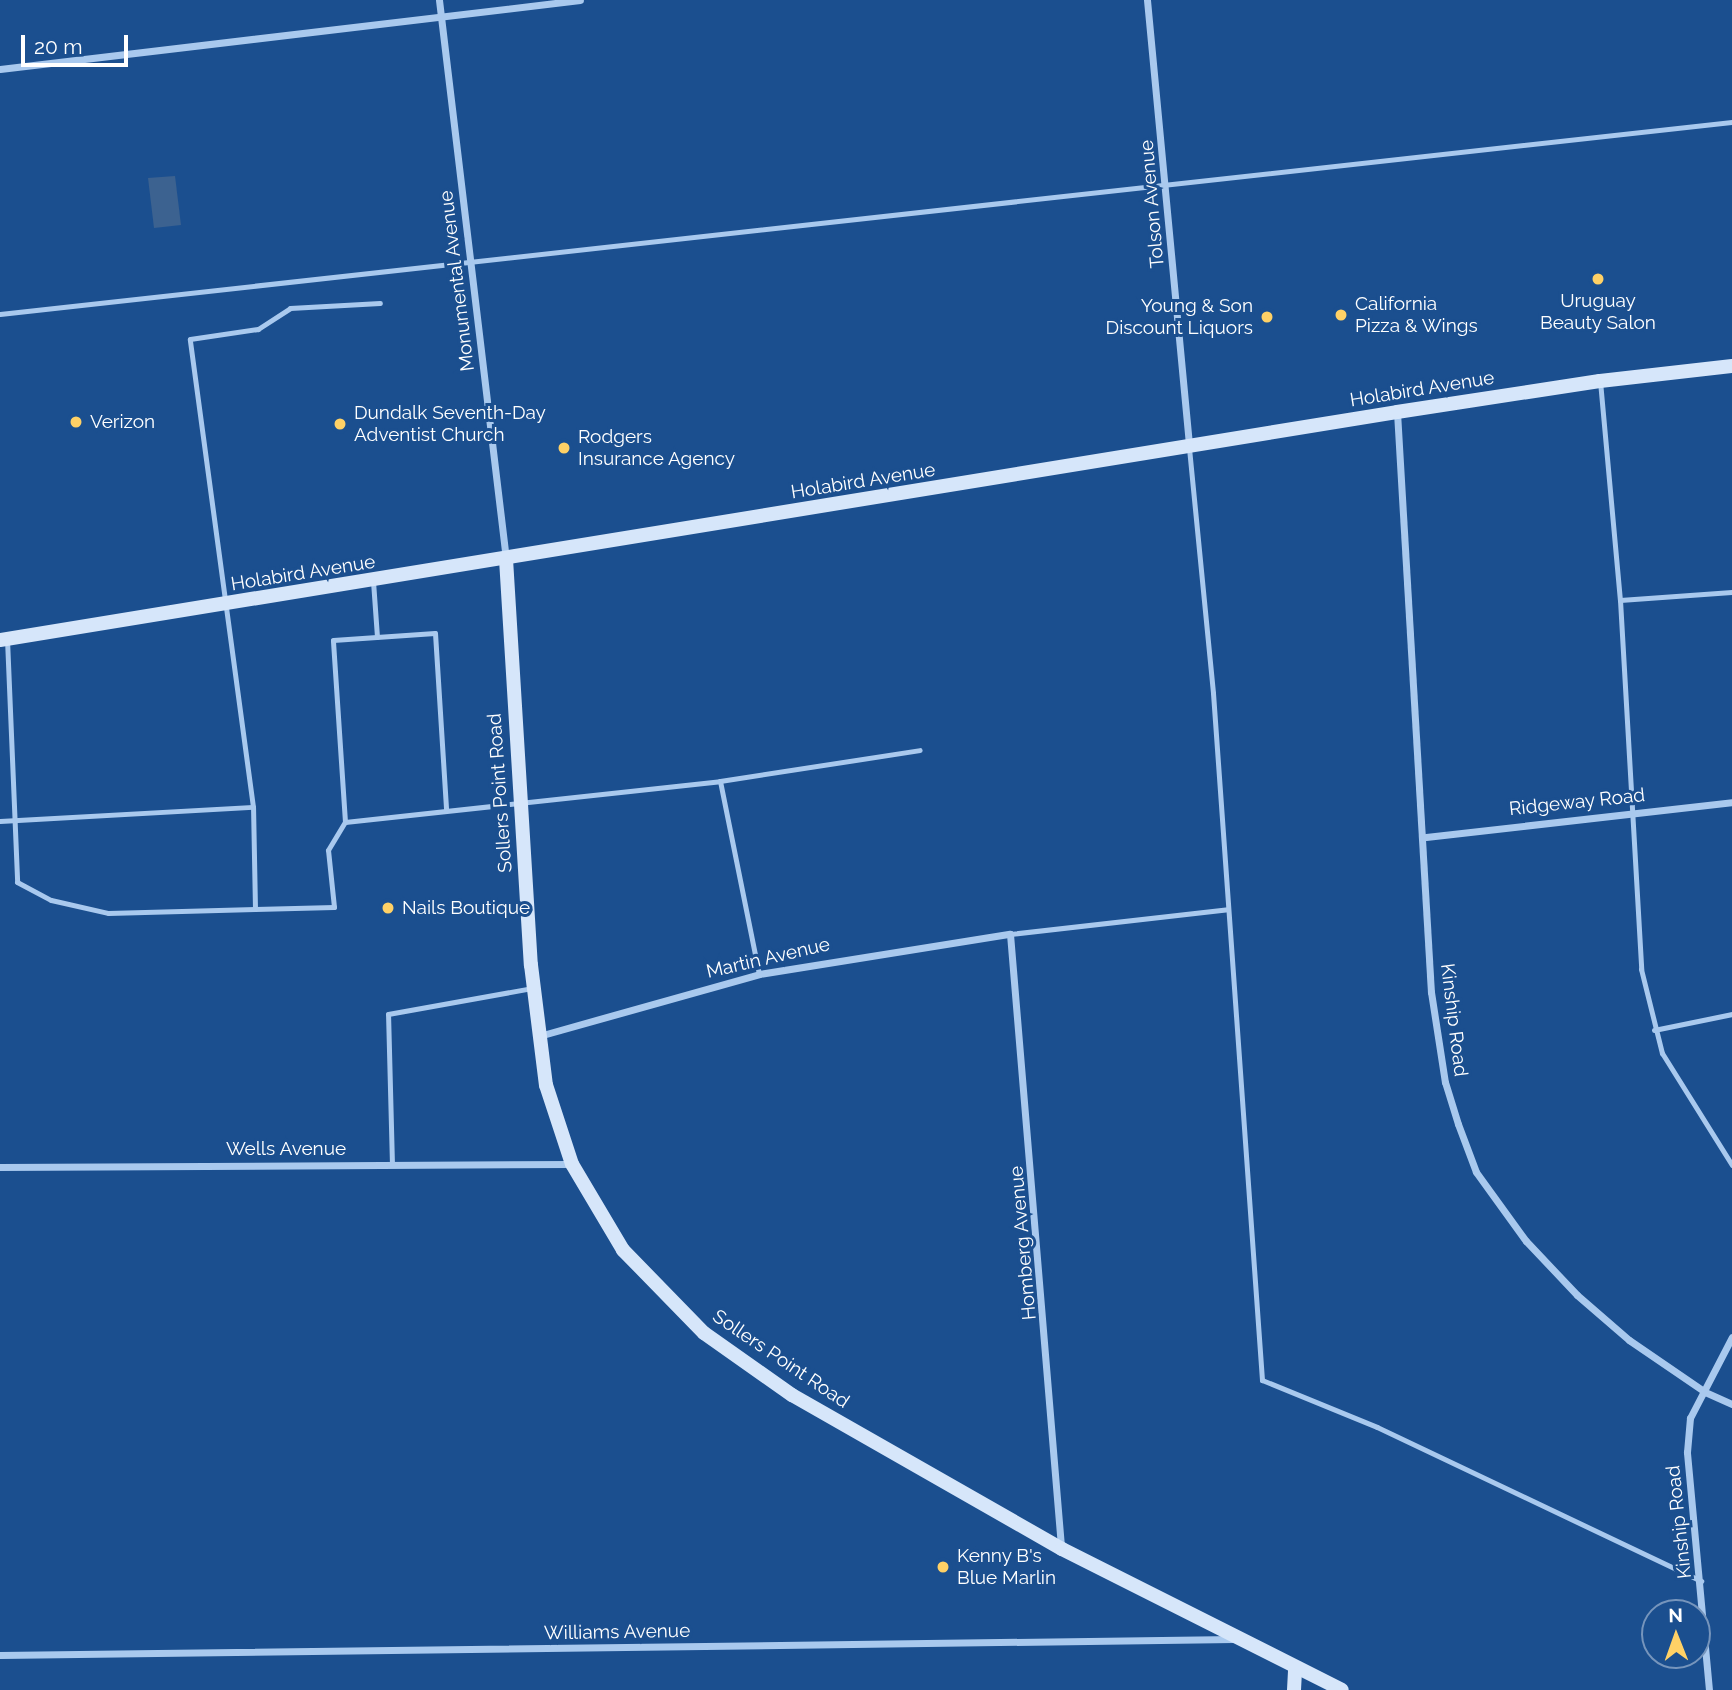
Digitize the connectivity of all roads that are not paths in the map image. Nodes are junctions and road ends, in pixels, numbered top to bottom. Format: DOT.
graph roads {
  1 [pos="439,0"];
  2 [pos="580,0"];
  3 [pos="1147,0"];
  4 [pos="441,16"];
  5 [pos="0,69"];
  6 [pos="1732,122"];
  7 [pos="1167,186"];
  8 [pos="470,263"];
  9 [pos="380,303"];
  10 [pos="0,314"];
  11 [pos="1732,366"];
  12 [pos="1600,381"];
  13 [pos="1397,412"];
  14 [pos="1189,447"];
  15 [pos="506,559"];
  16 [pos="373,581"];
  17 [pos="1732,592"];
  18 [pos="1620,600"];
  19 [pos="225,605"];
  20 [pos="377,637"];
  21 [pos="4,640"];
  22 [pos="920,750"];
  23 [pos="720,781"];
  24 [pos="519,801"];
  25 [pos="1732,802"];
  26 [pos="253,807"];
  27 [pos="446,810"];
  28 [pos="1634,812"];
  29 [pos="15,820"];
  30 [pos="0,821"];
  31 [pos="345,822"];
  32 [pos="1426,837"];
  33 [pos="255,909"];
  34 [pos="1228,909"];
  35 [pos="1010,934"];
  36 [pos="759,974"];
  37 [pos="533,988"];
  38 [pos="1732,1014"];
  39 [pos="1654,1030"];
  40 [pos="538,1036"];
  41 [pos="572,1164"];
  42 [pos="393,1165"];
  43 [pos="1732,1166"];
  44 [pos="0,1167"];
  45 [pos="1732,1337"];
  46 [pos="1705,1392"];
  47 [pos="1732,1404"];
  48 [pos="1062,1549"];
  49 [pos="1701,1581"];
  50 [pos="1234,1639"];
  51 [pos="0,1655"];
  52 [pos="1295,1669"];
  53 [pos="1294,1690"];
  54 [pos="1342,1690"];
  55 [pos="1709,1690"];
  1 -- 4 [label="street, Monumental Avenue"];
  2 -- 4 [label="street"];
  3 -- 7 [label="street, Tolson Avenue"];
  4 -- 5 [label="street"];
  4 -- 8 [label="street, Monumental Avenue"];
  6 -- 7 [label="lane"];
  7 -- 8 [label="lane"];
  7 -- 14 [label="street, Tolson Avenue"];
  8 -- 10 [label="lane"];
  8 -- 15 [label="street, Monumental Avenue"];
  9 -- 19 [label="lane"];
  11 -- 12 [label="main road, Holabird Avenue"];
  12 -- 13 [label="main road, Holabird Avenue"];
  12 -- 18 [label="lane"];
  13 -- 14 [label="main road, Holabird Avenue"];
  13 -- 32 [label="street, Kinship Road"];
  14 -- 15 [label="main road, Holabird Avenue"];
  14 -- 34 [label="lane"];
  15 -- 16 [label="main road, Holabird Avenue"];
  15 -- 24 [label="main road, Sollers Point Road"];
  16 -- 19 [label="main road, Holabird Avenue"];
  16 -- 20 [label="lane"];
  17 -- 18 [label="lane"];
  18 -- 28 [label="lane"];
  19 -- 21 [label="main road, Holabird Avenue"];
  19 -- 26 [label="lane"];
  20 -- 27 [label="lane"];
  20 -- 31 [label="lane"];
  21 -- 29 [label="lane"];
  22 -- 23 [label="lane"];
  23 -- 24 [label="lane"];
  23 -- 36 [label="lane"];
  24 -- 27 [label="lane"];
  24 -- 37 [label="main road, Sollers Point Road"];
  25 -- 28 [label="street, Ridgeway Road"];
  26 -- 29 [label="lane"];
  26 -- 33 [label="lane"];
  27 -- 31 [label="lane"];
  28 -- 32 [label="street, Ridgeway Road"];
  28 -- 39 [label="lane"];
  29 -- 30 [label="lane"];
  29 -- 33 [label="lane"];
  31 -- 33 [label="lane"];
  32 -- 46 [label="street, Kinship Road"];
  34 -- 35 [label="lane"];
  34 -- 49 [label="lane"];
  35 -- 36 [label="street, Martin Avenue"];
  35 -- 48 [label="street, Homberg Avenue"];
  36 -- 40 [label="street, Martin Avenue"];
  37 -- 40 [label="main road, Sollers Point Road"];
  37 -- 42 [label="lane"];
  38 -- 39 [label="lane"];
  39 -- 43 [label="lane"];
  40 -- 41 [label="main road, Sollers Point Road"];
  41 -- 42 [label="street, Wells Avenue"];
  41 -- 48 [label="main road, Sollers Point Road"];
  42 -- 44 [label="street, Wells Avenue"];
  45 -- 46 [label="street"];
  46 -- 47 [label="street"];
  46 -- 49 [label="street, Kinship Road"];
  48 -- 50 [label="main road, Sollers Point Road"];
  49 -- 55 [label="street, Kinship Road"];
  50 -- 51 [label="street, Williams Avenue"];
  50 -- 52 [label="main road, Sollers Point Road"];
  52 -- 53 [label="main road"];
  52 -- 54 [label="main road, Sollers Point Road"];
}
